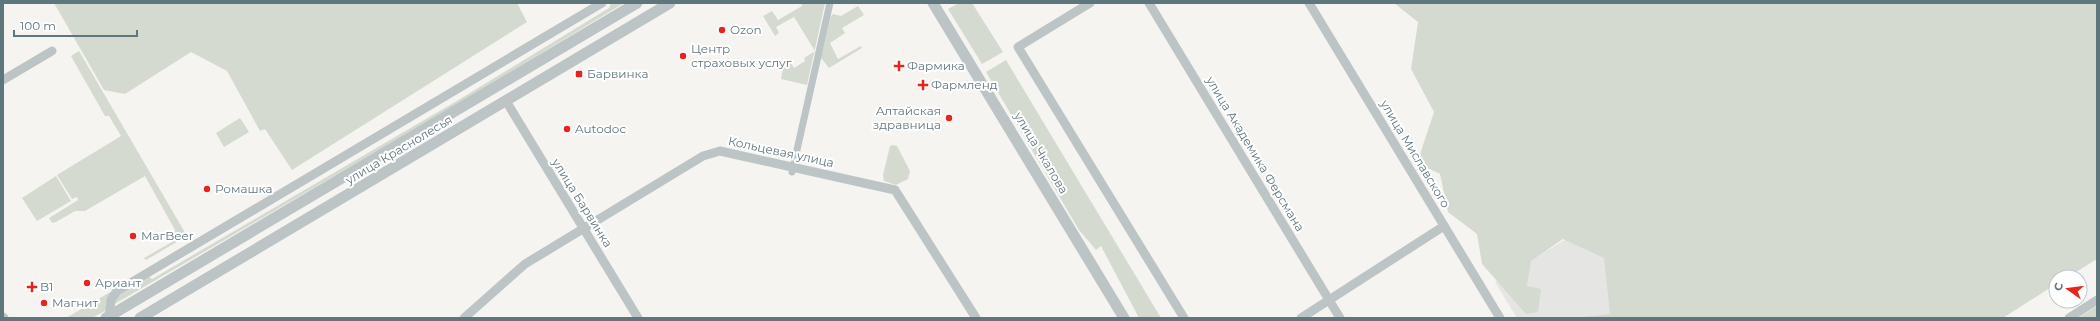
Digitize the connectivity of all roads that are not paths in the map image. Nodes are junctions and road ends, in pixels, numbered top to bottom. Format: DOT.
graph roads {
  1 [pos="602,3"];
  2 [pos="637,3"];
  3 [pos="670,3"];
  4 [pos="830,3"];
  5 [pos="933,3"];
  6 [pos="1090,3"];
  7 [pos="1149,3"];
  8 [pos="1309,3"];
  9 [pos="52,51"];
  10 [pos="3,80"];
  11 [pos="506,101"];
  12 [pos="792,170"];
  13 [pos="1444,226"];
  14 [pos="584,229"];
  15 [pos="1330,300"];
  16 [pos="2097,300"];
  17 [pos="108,317"];
  18 [pos="140,318"];
  19 [pos="464,318"];
  20 [pos="638,318"];
  21 [pos="976,318"];
  22 [pos="1124,318"];
  23 [pos="1184,318"];
  24 [pos="1301,318"];
  25 [pos="1340,318"];
  26 [pos="1500,318"];
  27 [pos="2069,318"];
  1 -- 17 [label="street, улица Краснолесья"];
  2 -- 17 [label="street, улица Краснолесья"];
  3 -- 11 [label="street, улица Краснолесья"];
  4 -- 12 [label="street"];
  5 -- 22 [label="street, улица Чкалова"];
  6 -- 23 [label="street"];
  7 -- 15 [label="street, улица Академика Ферсмана"];
  8 -- 13 [label="street, улица Миславского"];
  9 -- 10 [label="street"];
  11 -- 14 [label="street, улица Барвинка"];
  11 -- 18 [label="street, улица Краснолесья"];
  12 -- 14 [label="street, Кольцевая улица"];
  12 -- 21 [label="street, Кольцевая улица"];
  13 -- 15 [label="street"];
  13 -- 26 [label="street, улица Миславского"];
  14 -- 19 [label="street, Кольцевая улица"];
  14 -- 20 [label="street, улица Барвинка"];
  15 -- 24 [label="street"];
  15 -- 25 [label="street, улица Академика Ферсмана"];
  16 -- 27 [label="street"];
}
